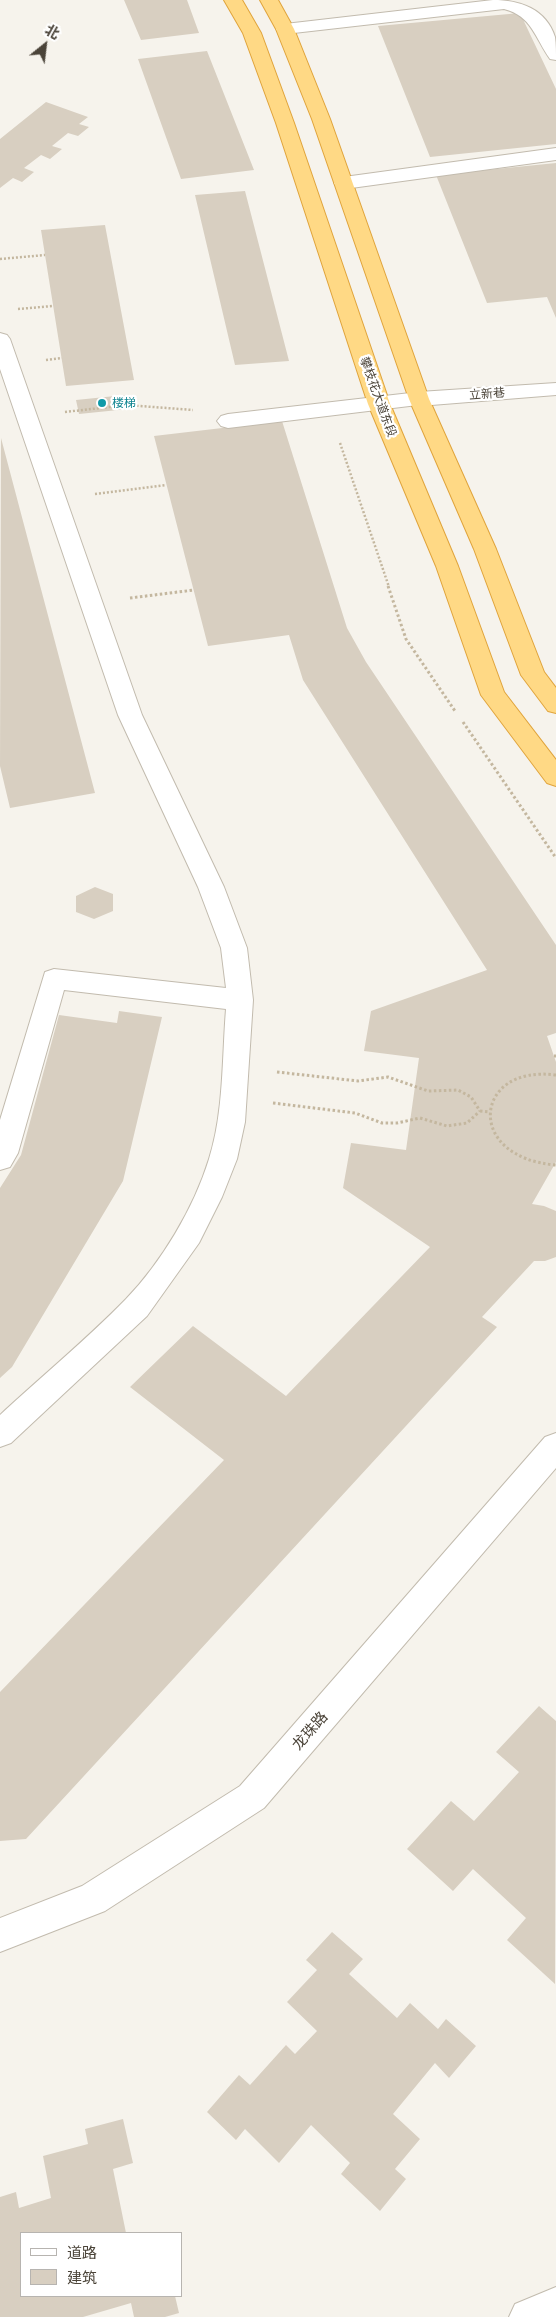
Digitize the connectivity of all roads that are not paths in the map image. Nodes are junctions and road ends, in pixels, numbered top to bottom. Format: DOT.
graph roads {
  1 [pos="233,0"];
  2 [pos="269,0"];
  3 [pos="286,29"];
  4 [pos="556,55"];
  5 [pos="556,154"];
  6 [pos="344,183"];
  7 [pos="0,339"];
  8 [pos="556,389"];
  9 [pos="419,399"];
  10 [pos="379,404"];
  11 [pos="228,422"];
  12 [pos="556,705"];
  13 [pos="556,777"];
  14 [pos="240,1000"];
  15 [pos="0,1159"];
  16 [pos="0,1434"];
  17 [pos="556,1446"];
  18 [pos="0,1935"];
  19 [pos="556,2306"];
  20 [pos="528,2317"];
  1 -- 10 [label="highway, 攀枝花大道东段"];
  2 -- 3 [label="highway"];
  3 -- 4 [label="street"];
  3 -- 6 [label="highway"];
  5 -- 6 [label="street"];
  6 -- 9 [label="highway"];
  7 -- 14 [label="street"];
  8 -- 9 [label="street, 立新巷"];
  9 -- 10 [label="street, 立新巷"];
  9 -- 12 [label="highway"];
  10 -- 11 [label="street, 立新巷"];
  10 -- 13 [label="highway, 攀枝花大道东段"];
  14 -- 15 [label="street"];
  14 -- 16 [label="street"];
  17 -- 18 [label="street, 龙珠路"];
  19 -- 20 [label="street"];
}
